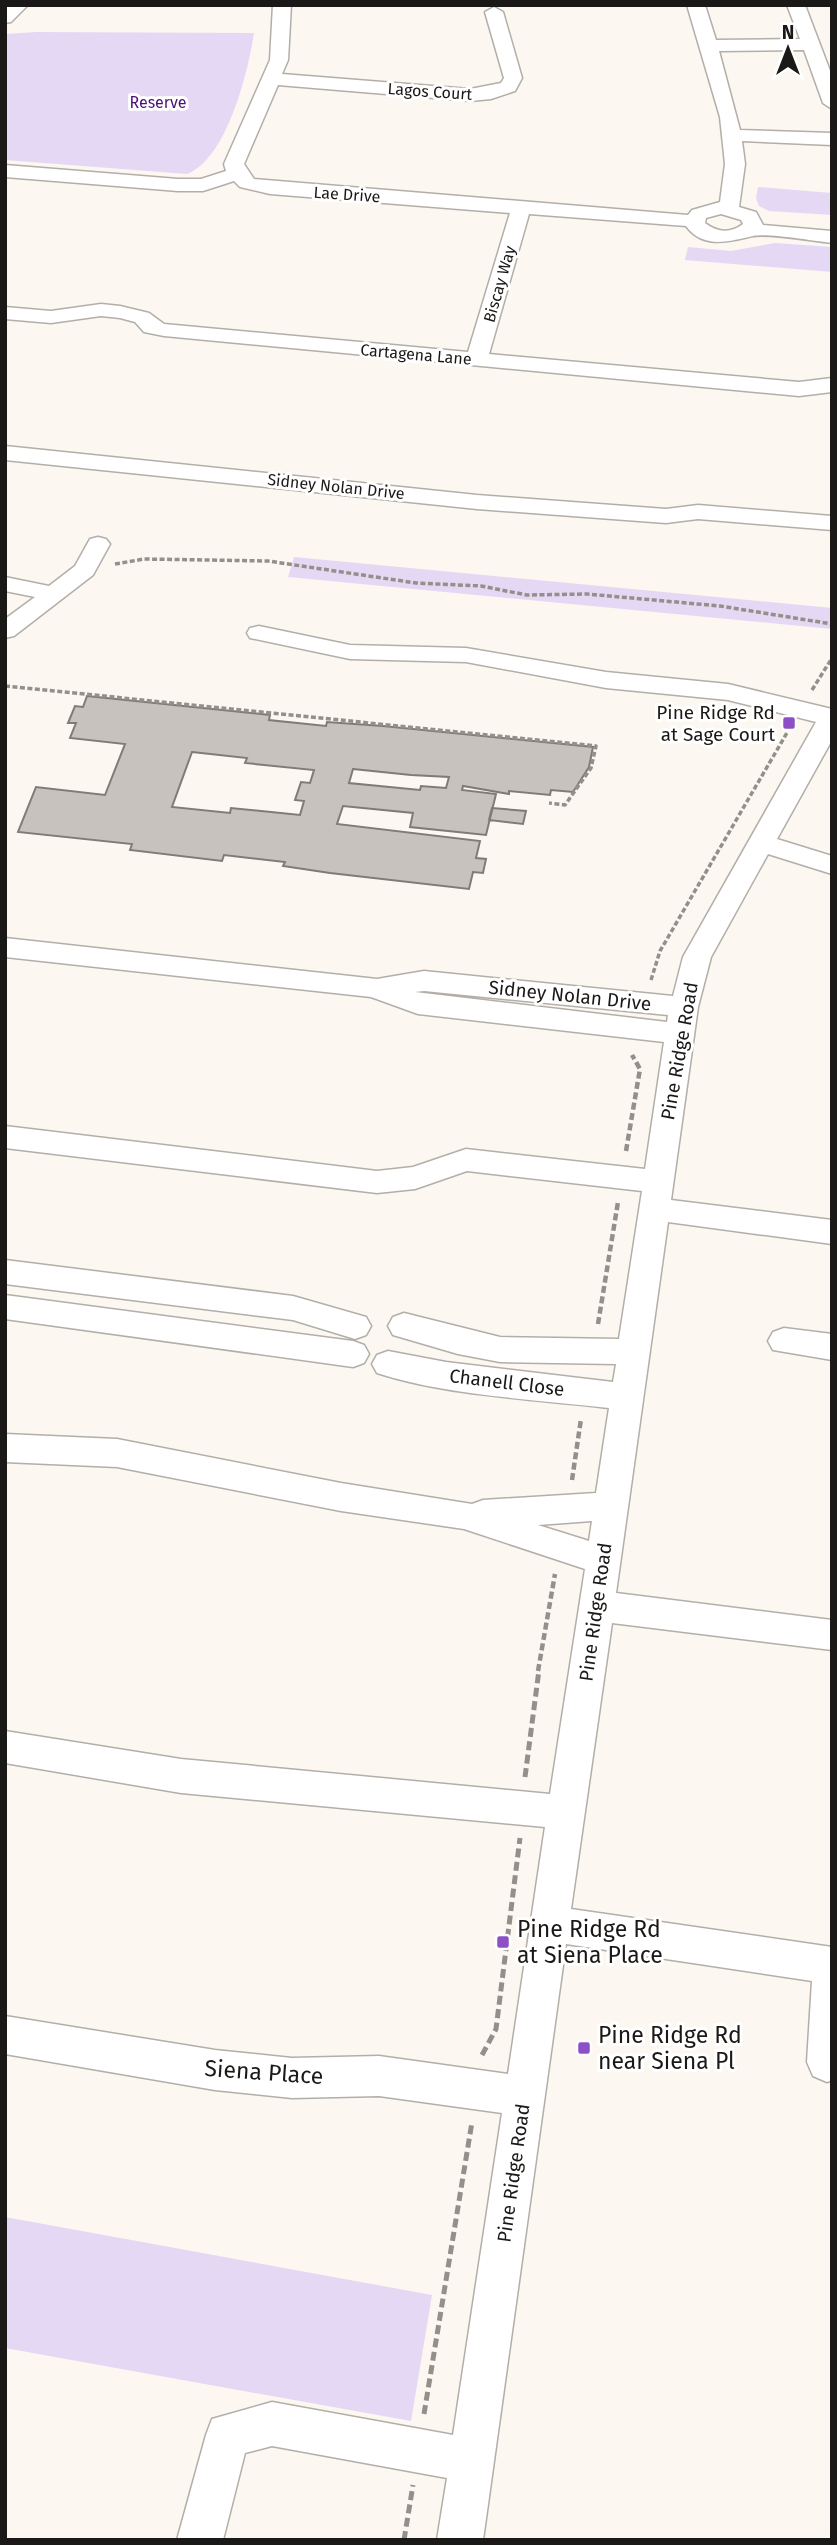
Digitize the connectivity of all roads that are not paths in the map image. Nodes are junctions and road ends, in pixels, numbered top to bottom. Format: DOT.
graph roads {
  1 [pos="19,5"];
  2 [pos="282,5"];
  3 [pos="696,5"];
  4 [pos="796,5"];
  5 [pos="494,12"];
  6 [pos="5,18"];
  7 [pos="811,44"];
  8 [pos="708,46"];
  9 [pos="273,79"];
  10 [pos="832,103"];
  11 [pos="732,135"];
  12 [pos="832,139"];
  13 [pos="5,171"];
  14 [pos="237,174"];
  15 [pos="521,208"];
  16 [pos="729,209"];
  17 [pos="694,221"];
  18 [pos="751,225"];
  19 [pos="832,227"];
  20 [pos="832,237"];
  21 [pos="5,313"];
  22 [pos="477,359"];
  23 [pos="832,385"];
  24 [pos="5,453"];
  25 [pos="666,516"];
  26 [pos="832,523"];
  27 [pos="832,541"];
  28 [pos="94,552"];
  29 [pos="5,584"];
  30 [pos="54,595"];
  31 [pos="5,631"];
  32 [pos="259,633"];
  33 [pos="821,715"];
  34 [pos="761,843"];
  35 [pos="832,865"];
  36 [pos="5,947"];
  37 [pos="682,1021"];
  38 [pos="5,1137"];
  39 [pos="656,1196"];
  40 [pos="832,1232"];
  41 [pos="5,1272"];
  42 [pos="5,1307"];
  43 [pos="404,1326"];
  44 [pos="354,1340"];
  45 [pos="784,1341"];
  46 [pos="832,1347"];
  47 [pos="634,1352"];
  48 [pos="388,1364"];
  49 [pos="627,1397"];
  50 [pos="5,1448"];
  51 [pos="610,1506"];
  52 [pos="464,1515"];
  53 [pos="603,1560"];
  54 [pos="596,1606"];
  55 [pos="832,1635"];
  56 [pos="5,1747"];
  57 [pos="566,1812"];
  58 [pos="551,1924"];
  59 [pos="832,1968"];
  60 [pos="5,2035"];
  61 [pos="827,2062"];
  62 [pos="524,2096"];
  63 [pos="472,2461"];
  64 [pos="200,2540"];
  65 [pos="460,2540"];
  1 -- 6 [label="street"];
  2 -- 9 [label="street"];
  3 -- 8 [label="street"];
  4 -- 7 [label="street"];
  5 -- 9 [label="street, Lagos Court"];
  7 -- 8 [label="street"];
  7 -- 10 [label="street"];
  8 -- 11 [label="street"];
  9 -- 14 [label="street"];
  11 -- 12 [label="street"];
  11 -- 16 [label="street"];
  13 -- 14 [label="street"];
  14 -- 15 [label="street, Lae Drive"];
  15 -- 17 [label="street, Lae Drive"];
  15 -- 22 [label="street, Biscay Way"];
  16 -- 17 [label="street"];
  16 -- 18 [label="street"];
  17 -- 18 [label="street"];
  18 -- 19 [label="street"];
  18 -- 20 [label="street"];
  21 -- 22 [label="street, Cartagena Lane"];
  22 -- 23 [label="street, Cartagena Lane"];
  24 -- 25 [label="street, Sidney Nolan Drive"];
  25 -- 26 [label="street, Sidney Nolan Drive"];
  25 -- 27 [label="street, Sidney Nolan Drive"];
  28 -- 30 [label="street"];
  29 -- 30 [label="street"];
  30 -- 31 [label="street"];
  32 -- 33 [label="street"];
  33 -- 34 [label="street, Pine Ridge Road"];
  34 -- 35 [label="street"];
  34 -- 37 [label="street, Pine Ridge Road"];
  36 -- 37 [label="street, Sidney Nolan Drive"];
  37 -- 39 [label="street, Pine Ridge Road"];
  38 -- 39 [label="street"];
  39 -- 40 [label="street"];
  39 -- 47 [label="street, Pine Ridge Road"];
  41 -- 44 [label="street"];
  42 -- 44 [label="street"];
  43 -- 44 [label="street"];
  43 -- 47 [label="street, Chanell Close"];
  43 -- 48 [label="street"];
  44 -- 48 [label="street"];
  45 -- 46 [label="street"];
  47 -- 49 [label="street, Pine Ridge Road"];
  48 -- 49 [label="street, Chanell Close"];
  49 -- 51 [label="street, Pine Ridge Road"];
  50 -- 52 [label="street"];
  51 -- 52 [label="street"];
  51 -- 53 [label="street, Pine Ridge Road"];
  52 -- 53 [label="street"];
  53 -- 54 [label="street, Pine Ridge Road"];
  54 -- 55 [label="street"];
  54 -- 57 [label="street, Pine Ridge Road"];
  56 -- 57 [label="street"];
  57 -- 58 [label="street, Pine Ridge Road"];
  58 -- 59 [label="street"];
  58 -- 62 [label="street, Pine Ridge Road"];
  59 -- 61 [label="street"];
  60 -- 62 [label="street, Siena Place"];
  62 -- 63 [label="street, Pine Ridge Road"];
  63 -- 64 [label="street"];
  63 -- 65 [label="street, Pine Ridge Road"];
}
